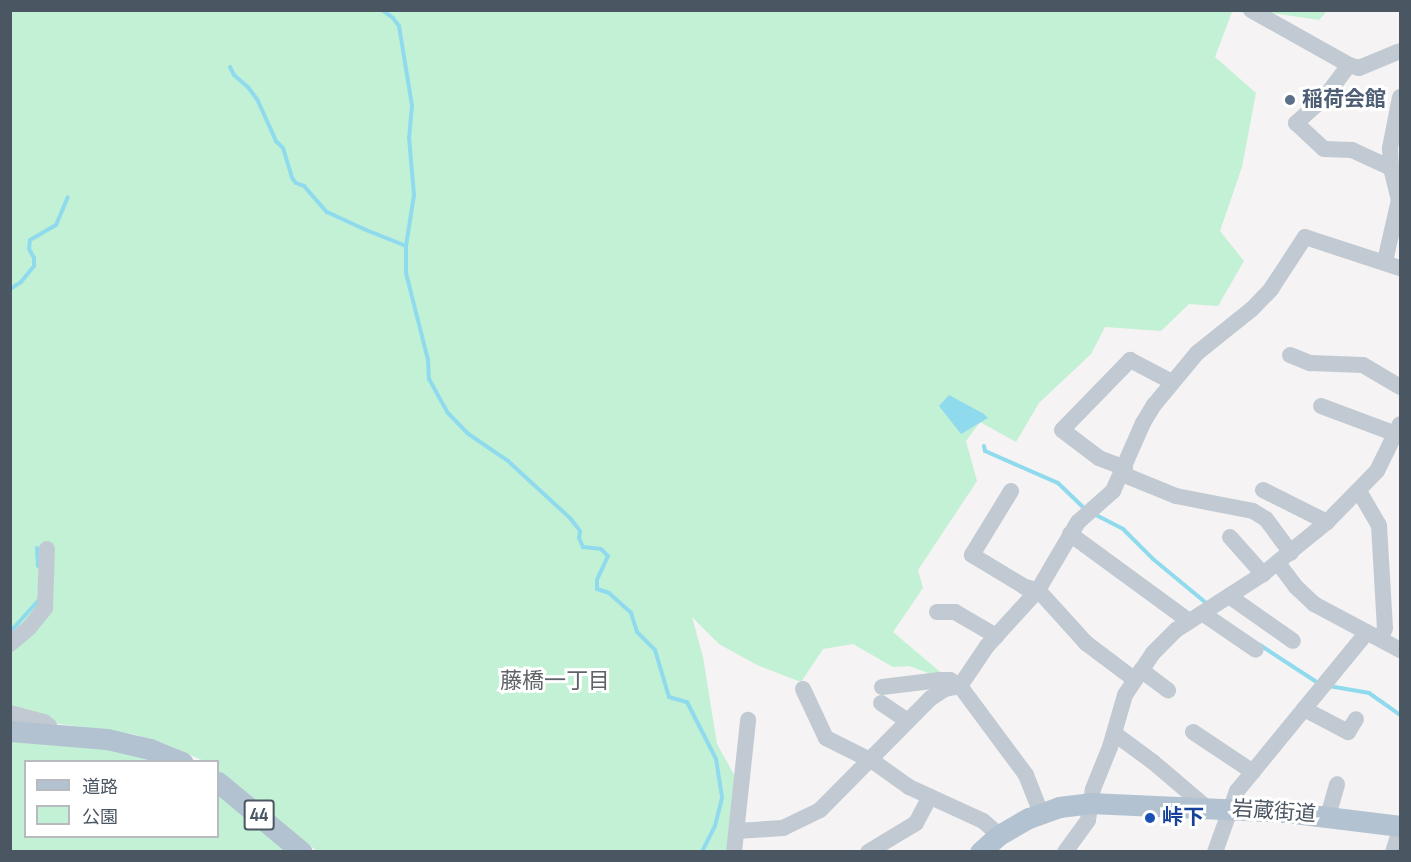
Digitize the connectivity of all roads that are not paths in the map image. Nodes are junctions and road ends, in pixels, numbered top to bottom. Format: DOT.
graph roads {
  1 [pos="1251,10"];
  2 [pos="1401,51"];
  3 [pos="1349,65"];
  4 [pos="1401,97"];
  5 [pos="1391,168"];
  6 [pos="1400,200"];
  7 [pos="1384,261"];
  8 [pos="1401,268"];
  9 [pos="1290,356"];
  10 [pos="1172,382"];
  11 [pos="1401,387"];
  12 [pos="1327,412"];
  13 [pos="1398,429"];
  14 [pos="1124,471"];
  15 [pos="1263,490"];
  16 [pos="1011,491"];
  17 [pos="1359,491"];
  18 [pos="1327,522"];
  19 [pos="1070,534"];
  20 [pos="1230,537"];
  21 [pos="47,549"];
  22 [pos="1284,558"];
  23 [pos="1263,574"];
  24 [pos="1038,590"];
  25 [pos="1229,596"];
  26 [pos="937,612"];
  27 [pos="1195,617"];
  28 [pos="1374,635"];
  29 [pos="996,636"];
  30 [pos="1293,640"];
  31 [pos="10,644"];
  32 [pos="1245,647"];
  33 [pos="1401,650"];
  34 [pos="1137,674"];
  35 [pos="960,686"];
  36 [pos="803,689"];
  37 [pos="1168,690"];
  38 [pos="1304,709"];
  39 [pos="10,713"];
  40 [pos="1356,719"];
  41 [pos="748,720"];
  42 [pos="908,721"];
  43 [pos="10,731"];
  44 [pos="1192,732"];
  45 [pos="49,734"];
  46 [pos="1115,734"];
  47 [pos="177,760"];
  48 [pos="870,760"];
  49 [pos="1253,772"];
  50 [pos="219,783"];
  51 [pos="1337,784"];
  52 [pos="930,797"];
  53 [pos="1090,802"];
  54 [pos="1207,808"];
  55 [pos="1231,809"];
  56 [pos="1041,813"];
  57 [pos="1328,816"];
  58 [pos="1401,828"];
  59 [pos="737,831"];
  60 [pos="999,835"];
  61 [pos="302,852"];
  62 [pos="734,852"];
  63 [pos="868,852"];
  64 [pos="980,852"];
  65 [pos="1065,852"];
  66 [pos="1215,852"];
  67 [pos="1393,852"];
  1 -- 3 [label="street"];
  2 -- 3 [label="street"];
  3 -- 5 [label="street"];
  4 -- 5 [label="street"];
  5 -- 6 [label="street"];
  6 -- 7 [label="street"];
  7 -- 8 [label="street"];
  7 -- 10 [label="street"];
  9 -- 11 [label="street"];
  10 -- 14 [label="street"];
  10 -- 14 [label="street"];
  12 -- 13 [label="street"];
  13 -- 17 [label="street"];
  14 -- 19 [label="street"];
  14 -- 22 [label="street"];
  15 -- 18 [label="street"];
  16 -- 24 [label="street"];
  17 -- 18 [label="street"];
  17 -- 28 [label="street"];
  18 -- 22 [label="street"];
  19 -- 24 [label="street"];
  19 -- 27 [label="street"];
  20 -- 23 [label="street"];
  21 -- 31 [label="street"];
  22 -- 23 [label="street"];
  22 -- 28 [label="street"];
  23 -- 25 [label="street"];
  24 -- 29 [label="street"];
  24 -- 34 [label="street"];
  25 -- 27 [label="street"];
  25 -- 30 [label="street"];
  26 -- 29 [label="street"];
  27 -- 32 [label="street"];
  27 -- 34 [label="street"];
  28 -- 33 [label="street"];
  28 -- 38 [label="street"];
  29 -- 35 [label="street"];
  34 -- 37 [label="street"];
  34 -- 46 [label="street"];
  35 -- 42 [label="street"];
  35 -- 42 [label="street"];
  35 -- 56 [label="street"];
  36 -- 48 [label="street"];
  38 -- 40 [label="street"];
  38 -- 49 [label="street"];
  39 -- 45 [label="street"];
  41 -- 59 [label="street"];
  42 -- 48 [label="street"];
  43 -- 45 [label="main road"];
  44 -- 49 [label="street"];
  45 -- 47 [label="main road"];
  46 -- 53 [label="street"];
  46 -- 54 [label="street"];
  48 -- 52 [label="street"];
  48 -- 59 [label="street"];
  49 -- 55 [label="street"];
  50 -- 61 [label="main road, 44"];
  51 -- 57 [label="street"];
  52 -- 60 [label="street"];
  52 -- 63 [label="street"];
  53 -- 54 [label="main road, 岩蔵街道"];
  53 -- 56 [label="main road, 岩蔵街道"];
  53 -- 65 [label="street"];
  54 -- 55 [label="main road, 岩蔵街道"];
  55 -- 57 [label="main road, 岩蔵街道"];
  55 -- 66 [label="street"];
  56 -- 60 [label="main road, 岩蔵街道"];
  57 -- 58 [label="main road, 岩蔵街道"];
  58 -- 67 [label="street"];
  59 -- 62 [label="street"];
  60 -- 64 [label="main road, 岩蔵街道"];
}
